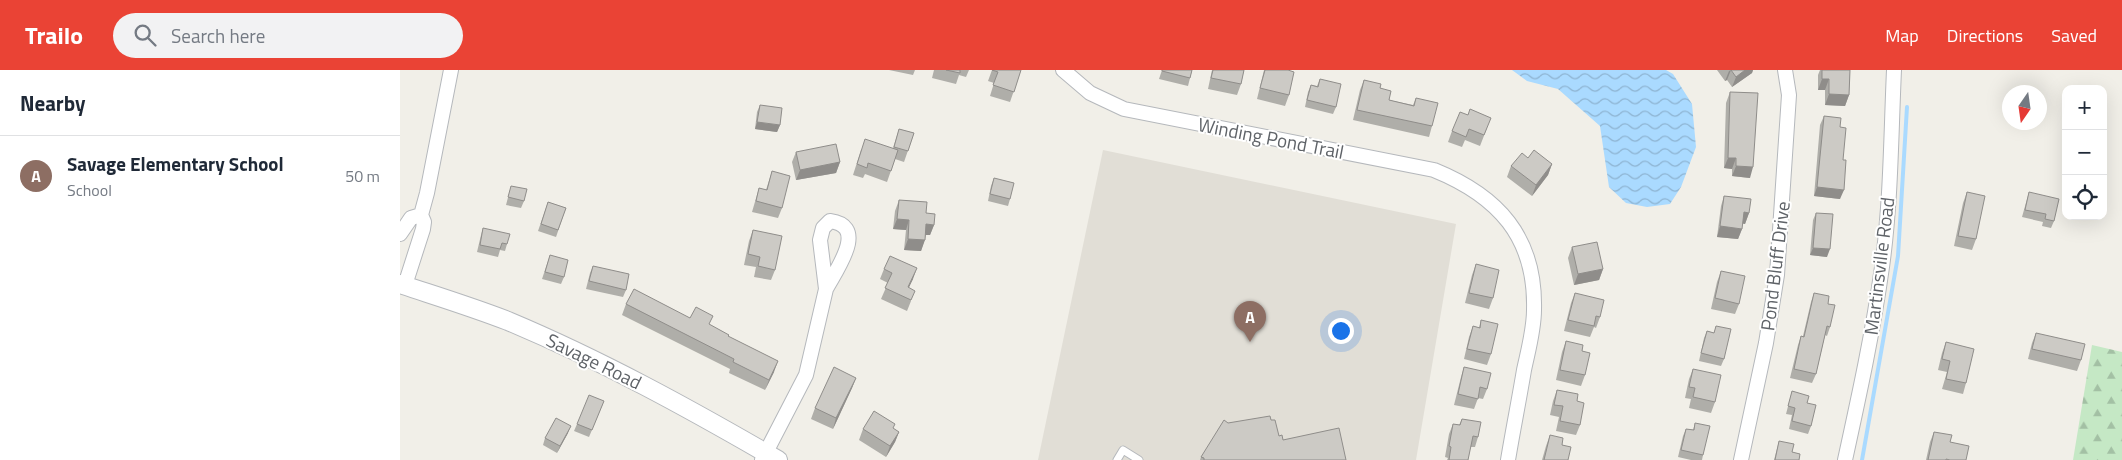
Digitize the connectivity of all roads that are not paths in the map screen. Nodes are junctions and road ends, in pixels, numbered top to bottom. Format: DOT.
graph roads {
  1 [pos="451,70"];
  2 [pos="1063,70"];
  3 [pos="1785,70"];
  4 [pos="1894,70"];
  5 [pos="421,215"];
  6 [pos="400,234"];
  7 [pos="403,285"];
  8 [pos="826,289"];
  9 [pos="768,458"];
  10 [pos="1117,460"];
  11 [pos="1139,460"];
  12 [pos="1508,460"];
  13 [pos="1741,460"];
  14 [pos="1845,460"];
  1 -- 5 [label="street"];
  2 -- 12 [label="street, Winding Pond Trail"];
  3 -- 13 [label="street, Pond Bluff Drive"];
  4 -- 14 [label="street, Martinsville Road"];
  5 -- 6 [label="street"];
  5 -- 7 [label="street"];
  7 -- 9 [label="street, Savage Road"];
  8 -- 9 [label="street"];
  10 -- 11 [label="lane"];
}
